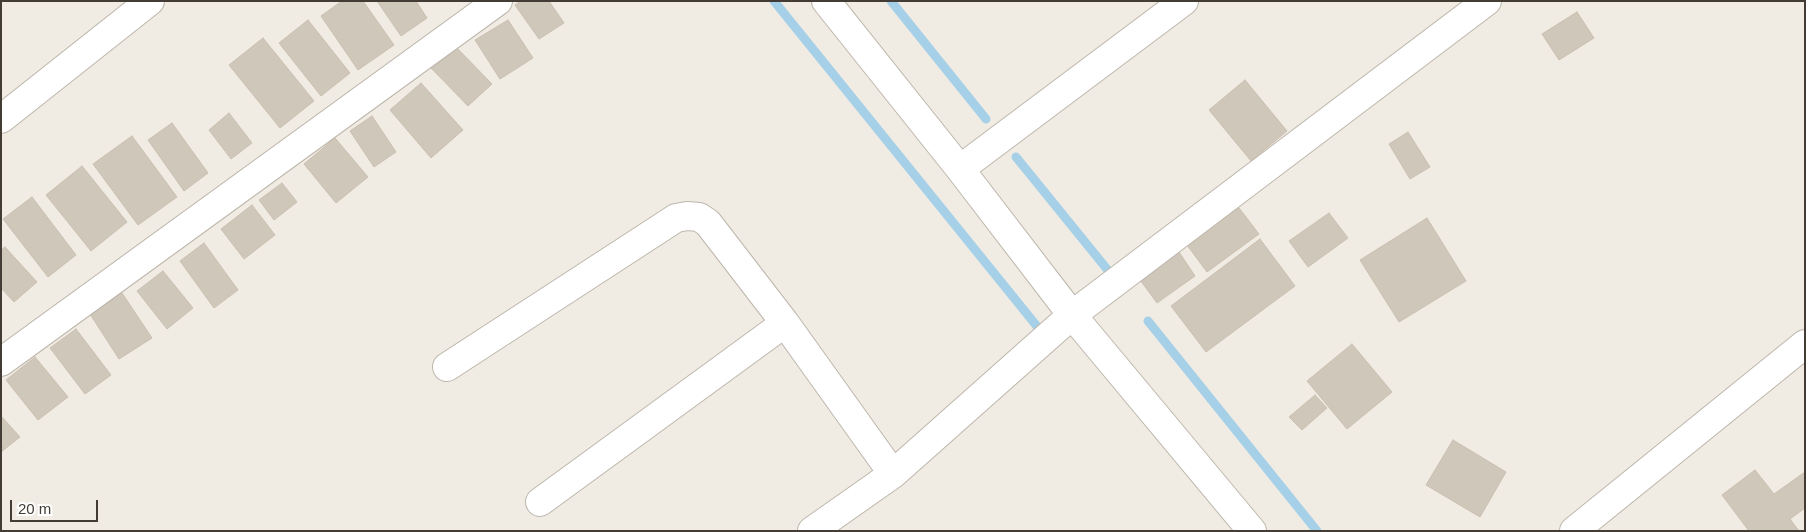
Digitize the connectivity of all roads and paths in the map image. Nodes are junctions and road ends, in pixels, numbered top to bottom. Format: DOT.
graph roads {
  1 [pos="150,1"];
  2 [pos="498,1"];
  3 [pos="826,1"];
  4 [pos="1184,1"];
  5 [pos="1487,1"];
  6 [pos="1,119"];
  7 [pos="960,169"];
  8 [pos="1072,315"];
  9 [pos="784,323"];
  10 [pos="1805,344"];
  11 [pos="1,362"];
  12 [pos="447,367"];
  13 [pos="893,474"];
  14 [pos="540,502"];
  15 [pos="812,531"];
  16 [pos="1252,531"];
  17 [pos="1574,531"];
  1 -- 6 [label="street"];
  2 -- 11 [label="street"];
  3 -- 7 [label="street"];
  4 -- 7 [label="street"];
  5 -- 8 [label="street"];
  7 -- 8 [label="street"];
  8 -- 13 [label="street"];
  8 -- 16 [label="street"];
  9 -- 12 [label="street"];
  9 -- 13 [label="street"];
  9 -- 14 [label="street"];
  10 -- 17 [label="street"];
  13 -- 15 [label="street"];
}
